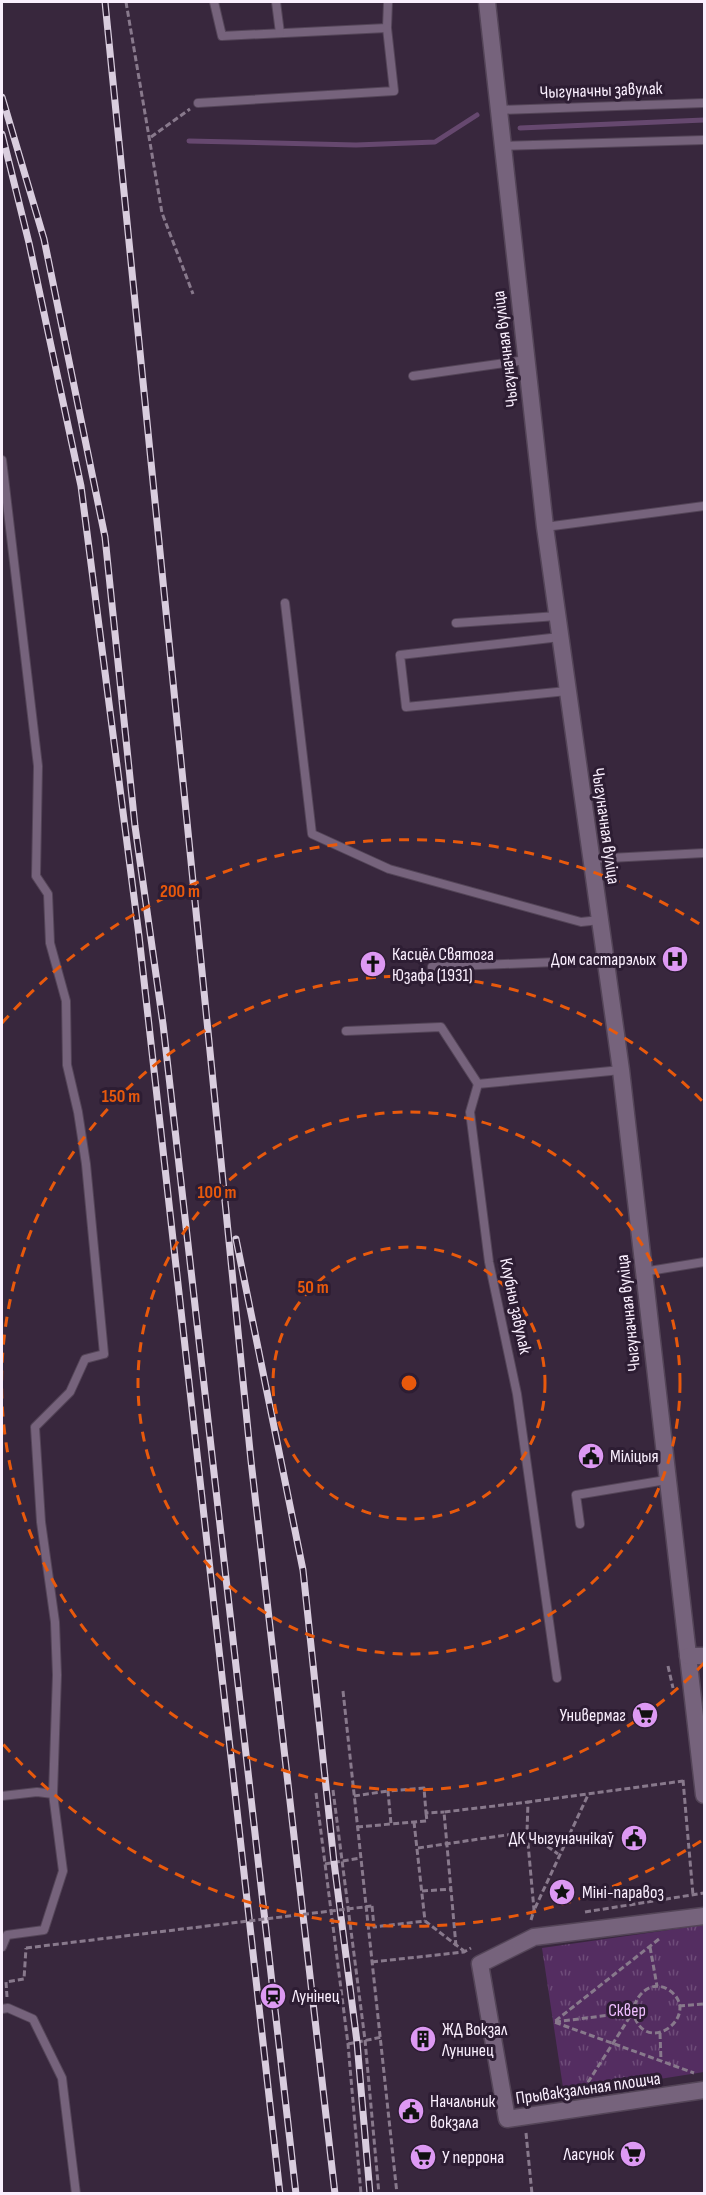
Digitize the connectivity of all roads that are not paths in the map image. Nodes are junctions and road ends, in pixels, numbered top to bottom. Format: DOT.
graph roads {
  1 [pos="214,2"];
  2 [pos="276,2"];
  3 [pos="388,2"];
  4 [pos="487,2"];
  5 [pos="387,28"];
  6 [pos="280,33"];
  7 [pos="198,103"];
  8 [pos="705,103"];
  9 [pos="498,110"];
  10 [pos="705,140"];
  11 [pos="502,146"];
  12 [pos="526,360"];
  13 [pos="413,376"];
  14 [pos="2,460"];
  15 [pos="705,506"];
  16 [pos="545,527"];
  17 [pos="285,603"];
  18 [pos="557,616"];
  19 [pos="456,623"];
  20 [pos="560,637"];
  21 [pos="567,691"];
  22 [pos="705,853"];
  23 [pos="591,859"];
  24 [pos="600,920"];
  25 [pos="606,960"];
  26 [pos="432,967"];
  27 [pos="346,1031"];
  28 [pos="621,1070"];
  29 [pos="478,1084"];
  30 [pos="705,1262"];
  31 [pos="643,1272"];
  32 [pos="666,1480"];
  33 [pos="580,1524"];
  34 [pos="696,1656"];
  35 [pos="557,1678"];
  36 [pos="53,1794"];
  37 [pos="705,1795"];
  38 [pos="2,1796"];
  39 [pos="705,1916"];
  40 [pos="2,1947"];
  41 [pos="2,2009"];
  42 [pos="705,2090"];
  43 [pos="76,2193"];
  1 -- 6 [label="lane"];
  2 -- 6 [label="lane"];
  3 -- 5 [label="lane"];
  4 -- 9 [label="street, Чыгуначная вуліца"];
  5 -- 6 [label="lane"];
  5 -- 7 [label="lane"];
  8 -- 9 [label="lane, Чыгуначны завулак"];
  9 -- 11 [label="street, Чыгуначная вуліца"];
  10 -- 11 [label="lane"];
  11 -- 12 [label="street, Чыгуначная вуліца"];
  12 -- 13 [label="lane"];
  12 -- 16 [label="street, Чыгуначная вуліца"];
  14 -- 36 [label="lane"];
  15 -- 16 [label="lane"];
  16 -- 18 [label="street, Чыгуначная вуліца"];
  17 -- 24 [label="lane"];
  18 -- 19 [label="lane"];
  18 -- 20 [label="street, Чыгуначная вуліца"];
  20 -- 21 [label="street, Чыгуначная вуліца"];
  20 -- 21 [label="lane"];
  21 -- 23 [label="street, Чыгуначная вуліца"];
  22 -- 23 [label="lane"];
  23 -- 24 [label="street, Чыгуначная вуліца"];
  24 -- 25 [label="street, Чыгуначная вуліца"];
  25 -- 26 [label="lane"];
  25 -- 28 [label="street, Чыгуначная вуліца"];
  27 -- 29 [label="lane"];
  28 -- 29 [label="lane"];
  28 -- 31 [label="street, Чыгуначная вуліца"];
  29 -- 35 [label="lane, Клубны завулак"];
  30 -- 31 [label="lane"];
  31 -- 32 [label="street, Чыгуначная вуліца"];
  32 -- 33 [label="lane"];
  32 -- 34 [label="street, Чыгуначная вуліца"];
  34 -- 37 [label="street, Чыгуначная вуліца"];
  36 -- 38 [label="lane"];
  36 -- 40 [label="lane"];
  39 -- 42 [label="street, Прывакзальная плошча"];
  41 -- 43 [label="lane"];
}
